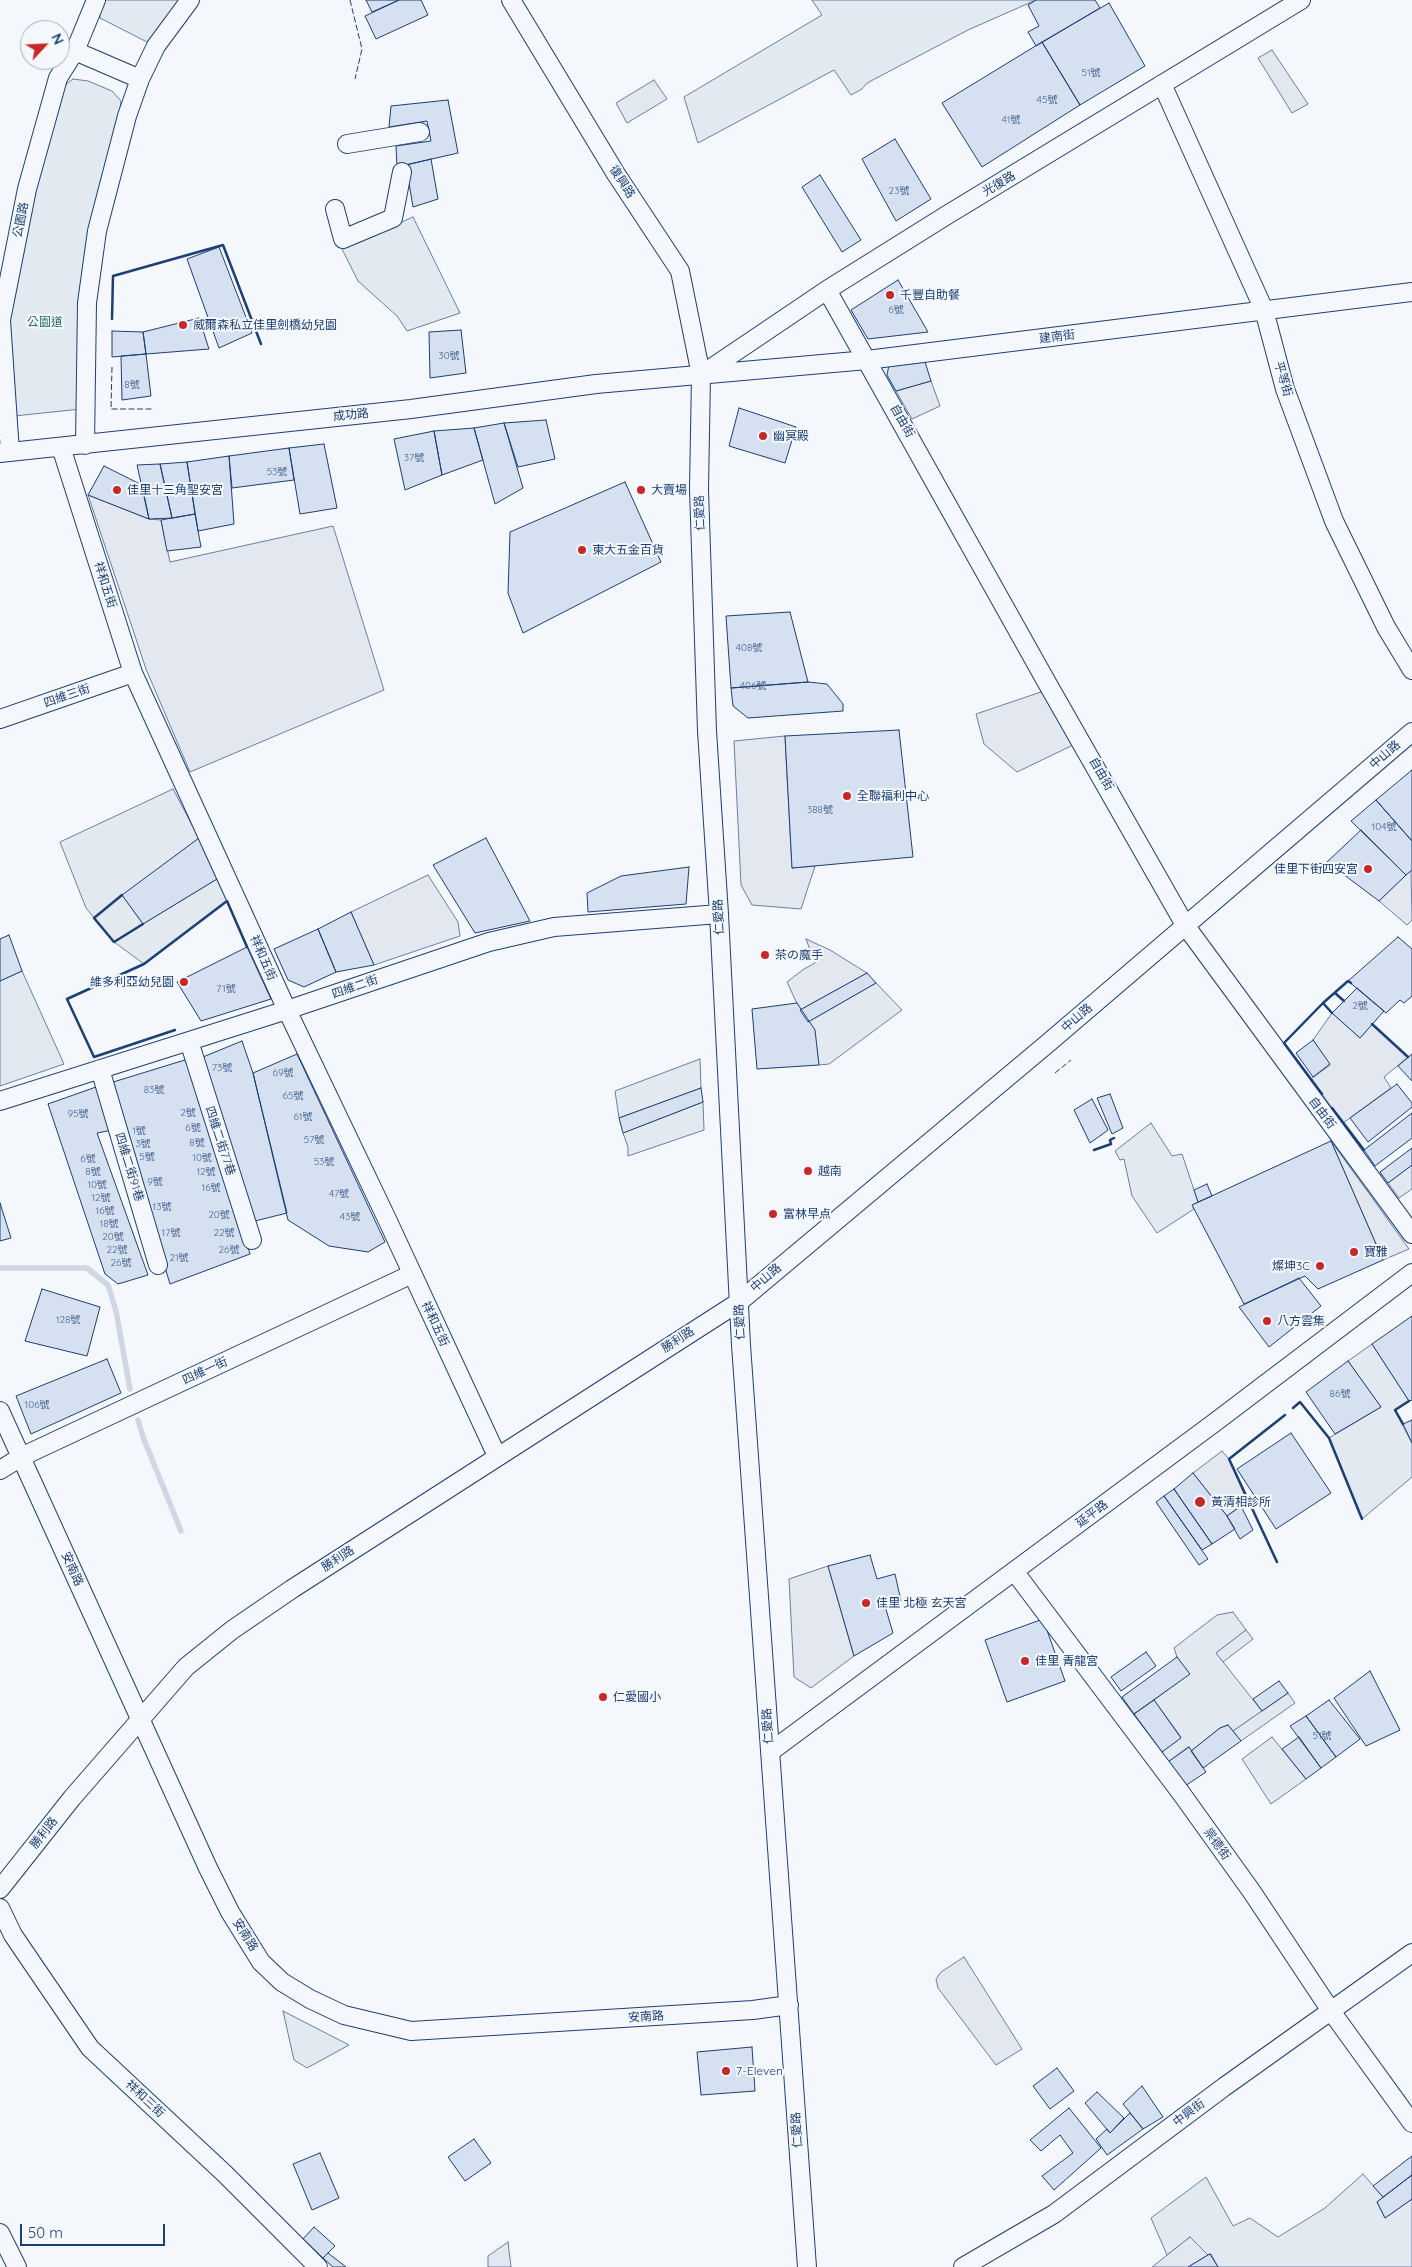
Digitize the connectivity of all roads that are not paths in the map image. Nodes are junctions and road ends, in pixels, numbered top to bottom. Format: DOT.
graph roads {
  1 [pos="96,0"];
  2 [pos="190,0"];
  3 [pos="511,0"];
  4 [pos="1301,0"];
  5 [pos="75,51"];
  6 [pos="140,79"];
  7 [pos="1162,84"];
  8 [pos="420,132"];
  9 [pos="347,144"];
  10 [pos="402,172"];
  11 [pos="334,209"];
  12 [pos="827,290"];
  13 [pos="1412,292"];
  14 [pos="1264,310"];
  15 [pos="867,360"];
  16 [pos="701,375"];
  17 [pos="85,445"];
  18 [pos="61,447"];
  19 [pos="5,452"];
  20 [pos="1412,670"];
  21 [pos="133,673"];
  22 [pos="0,719"];
  23 [pos="1412,732"];
  24 [pos="719,914"];
  25 [pos="1185,925"];
  26 [pos="287,1010"];
  27 [pos="189,1041"];
  28 [pos="100,1069"];
  29 [pos="0,1101"];
  30 [pos="1412,1234"];
  31 [pos="252,1240"];
  32 [pos="158,1265"];
  33 [pos="1412,1273"];
  34 [pos="412,1274"];
  35 [pos="739,1302"];
  36 [pos="0,1411"];
  37 [pos="497,1456"];
  38 [pos="22,1458"];
  39 [pos="0,1470"];
  40 [pos="1014,1571"];
  41 [pos="140,1720"];
  42 [pos="770,1752"];
  43 [pos="0,1890"];
  44 [pos="0,1908"];
  45 [pos="1412,1954"];
  46 [pos="790,2005"];
  47 [pos="1331,2011"];
  48 [pos="1412,2123"];
  49 [pos="0,2233"];
  50 [pos="17,2267"];
  51 [pos="318,2267"];
  52 [pos="807,2267"];
  53 [pos="962,2267"];
  1 -- 5 [label="street, 公園路"];
  2 -- 6 [label="street"];
  3 -- 16 [label="street, 復興路"];
  4 -- 7 [label="street, 光復路"];
  5 -- 6 [label="street"];
  5 -- 19 [label="street, 公園路"];
  6 -- 17 [label="street"];
  7 -- 12 [label="street, 光復路"];
  7 -- 14 [label="street, 平等街"];
  8 -- 9 [label="street"];
  10 -- 11 [label="street"];
  12 -- 15 [label="street, 自由街"];
  12 -- 16 [label="street, 光復路"];
  13 -- 14 [label="street, 建南街"];
  14 -- 15 [label="street, 建南街"];
  14 -- 20 [label="street, 平等街"];
  15 -- 16 [label="street, 建南街"];
  15 -- 25 [label="street, 自由街"];
  16 -- 17 [label="street, 成功路"];
  16 -- 24 [label="street, 仁愛路"];
  17 -- 18 [label="street, 成功路"];
  18 -- 19 [label="street, 成功路"];
  18 -- 21 [label="street, 祥和五街"];
  21 -- 22 [label="street, 四維三街"];
  21 -- 26 [label="street, 祥和五街"];
  23 -- 25 [label="street, 中山路"];
  24 -- 26 [label="street, 四維二街"];
  24 -- 35 [label="street, 仁愛路"];
  25 -- 30 [label="street, 自由街"];
  25 -- 35 [label="street, 中山路"];
  26 -- 27 [label="street, 四維二街"];
  26 -- 34 [label="street, 祥和五街"];
  27 -- 28 [label="street, 四維二街"];
  27 -- 31 [label="street, 四維二街77巷"];
  28 -- 29 [label="street, 四維二街"];
  28 -- 32 [label="street, 四維二街91巷"];
  33 -- 40 [label="street, 延平路"];
  34 -- 37 [label="street, 祥和五街"];
  34 -- 38 [label="street, 四維一街"];
  35 -- 37 [label="street, 勝利路"];
  35 -- 42 [label="street, 仁愛路"];
  36 -- 38 [label="street, 安南路"];
  37 -- 41 [label="street, 勝利路"];
  38 -- 39 [label="street, 四維一街"];
  38 -- 41 [label="street, 安南路"];
  40 -- 42 [label="street, 延平路"];
  40 -- 47 [label="street, 祟德街"];
  41 -- 43 [label="street, 勝利路"];
  41 -- 46 [label="street, 安南路"];
  42 -- 46 [label="street, 仁愛路"];
  44 -- 51 [label="street, 祥和三街"];
  45 -- 47 [label="street, 中興街"];
  46 -- 52 [label="street, 仁愛路"];
  47 -- 48 [label="street, 祟德街"];
  47 -- 53 [label="street, 中興街"];
  49 -- 50 [label="street"];
}
